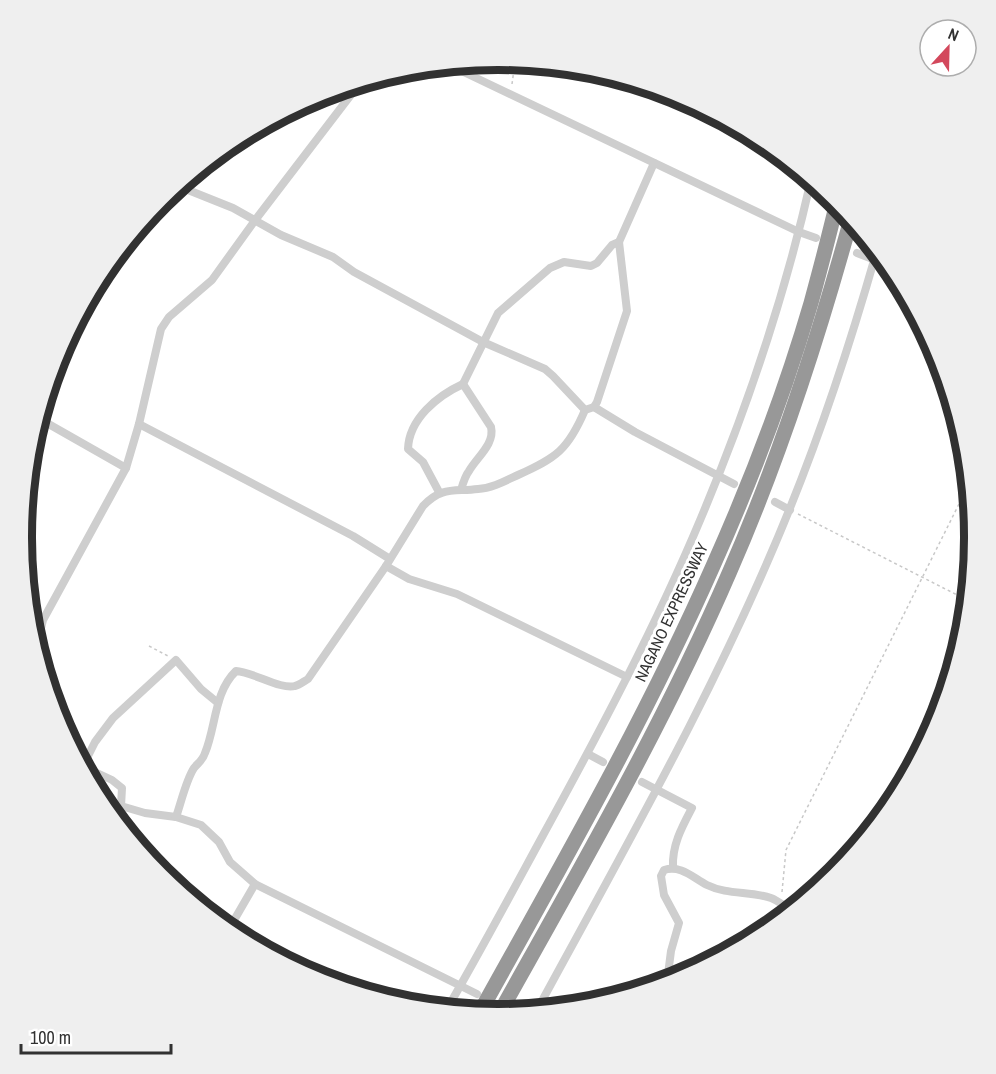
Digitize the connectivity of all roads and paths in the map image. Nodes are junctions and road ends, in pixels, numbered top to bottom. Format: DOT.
graph roads {
  1 [pos="513,70"];
  2 [pos="463,71"];
  3 [pos="508,93"];
  4 [pos="352,94"];
  5 [pos="654,163"];
  6 [pos="809,189"];
  7 [pos="186,190"];
  8 [pos="834,213"];
  9 [pos="256,219"];
  10 [pos="848,228"];
  11 [pos="799,232"];
  12 [pos="816,238"];
  13 [pos="619,242"];
  14 [pos="857,253"];
  15 [pos="869,254"];
  16 [pos="873,260"];
  17 [pos="483,342"];
  18 [pos="463,384"];
  19 [pos="594,407"];
  20 [pos="585,410"];
  21 [pos="46,422"];
  22 [pos="140,424"];
  23 [pos="126,468"];
  24 [pos="718,476"];
  25 [pos="734,483"];
  26 [pos="461,490"];
  27 [pos="439,492"];
  28 [pos="963,496"];
  29 [pos="775,502"];
  30 [pos="790,510"];
  31 [pos="388,562"];
  32 [pos="922,578"];
  33 [pos="961,597"];
  34 [pos="41,630"];
  35 [pos="149,645"];
  36 [pos="176,660"];
  37 [pos="627,677"];
  38 [pos="218,703"];
  39 [pos="588,754"];
  40 [pos="87,757"];
  41 [pos="603,762"];
  42 [pos="95,772"];
  43 [pos="642,782"];
  44 [pos="657,789"];
  45 [pos="118,806"];
  46 [pos="121,806"];
  47 [pos="176,817"];
  48 [pos="673,867"];
  49 [pos="255,884"];
  50 [pos="778,902"];
  51 [pos="784,905"];
  52 [pos="234,921"];
  53 [pos="668,971"];
  54 [pos="460,986"];
  55 [pos="477,994"];
  56 [pos="451,1001"];
  57 [pos="541,1002"];
  58 [pos="485,1004"];
  59 [pos="505,1004"];
  1 -- 3 [label="path"];
  2 -- 3 [label="street"];
  3 -- 5 [label="street"];
  4 -- 9 [label="street"];
  5 -- 11 [label="street"];
  5 -- 13 [label="street"];
  6 -- 11 [label="street"];
  7 -- 9 [label="street"];
  8 -- 58 [label="highway, NAGANO EXPRESSWAY"];
  9 -- 17 [label="street"];
  9 -- 22 [label="street"];
  10 -- 59 [label="highway"];
  11 -- 12 [label="street"];
  11 -- 24 [label="street"];
  13 -- 17 [label="street"];
  13 -- 19 [label="street"];
  14 -- 15 [label="street"];
  16 -- 30 [label="street"];
  17 -- 18 [label="street"];
  17 -- 20 [label="street"];
  18 -- 26 [label="street"];
  18 -- 27 [label="street"];
  19 -- 20 [label="street"];
  19 -- 24 [label="street"];
  20 -- 26 [label="street"];
  21 -- 23 [label="street"];
  22 -- 23 [label="street"];
  22 -- 31 [label="street"];
  23 -- 34 [label="street"];
  24 -- 25 [label="street"];
  24 -- 37 [label="street"];
  26 -- 27 [label="street"];
  27 -- 31 [label="street"];
  28 -- 32 [label="path"];
  29 -- 30 [label="street"];
  30 -- 32 [label="path"];
  30 -- 44 [label="street"];
  31 -- 37 [label="street"];
  31 -- 38 [label="street"];
  32 -- 33 [label="path"];
  32 -- 50 [label="path"];
  35 -- 36 [label="path"];
  36 -- 38 [label="street"];
  36 -- 40 [label="street"];
  37 -- 39 [label="street"];
  38 -- 47 [label="street"];
  39 -- 41 [label="street"];
  39 -- 54 [label="street"];
  42 -- 46 [label="street"];
  43 -- 44 [label="street"];
  44 -- 48 [label="street"];
  44 -- 57 [label="street"];
  45 -- 46 [label="street"];
  46 -- 47 [label="street"];
  47 -- 49 [label="street"];
  48 -- 50 [label="street"];
  48 -- 53 [label="street"];
  49 -- 52 [label="street"];
  49 -- 54 [label="street"];
  50 -- 51 [label="street"];
  54 -- 55 [label="street"];
  54 -- 56 [label="street"];
}
